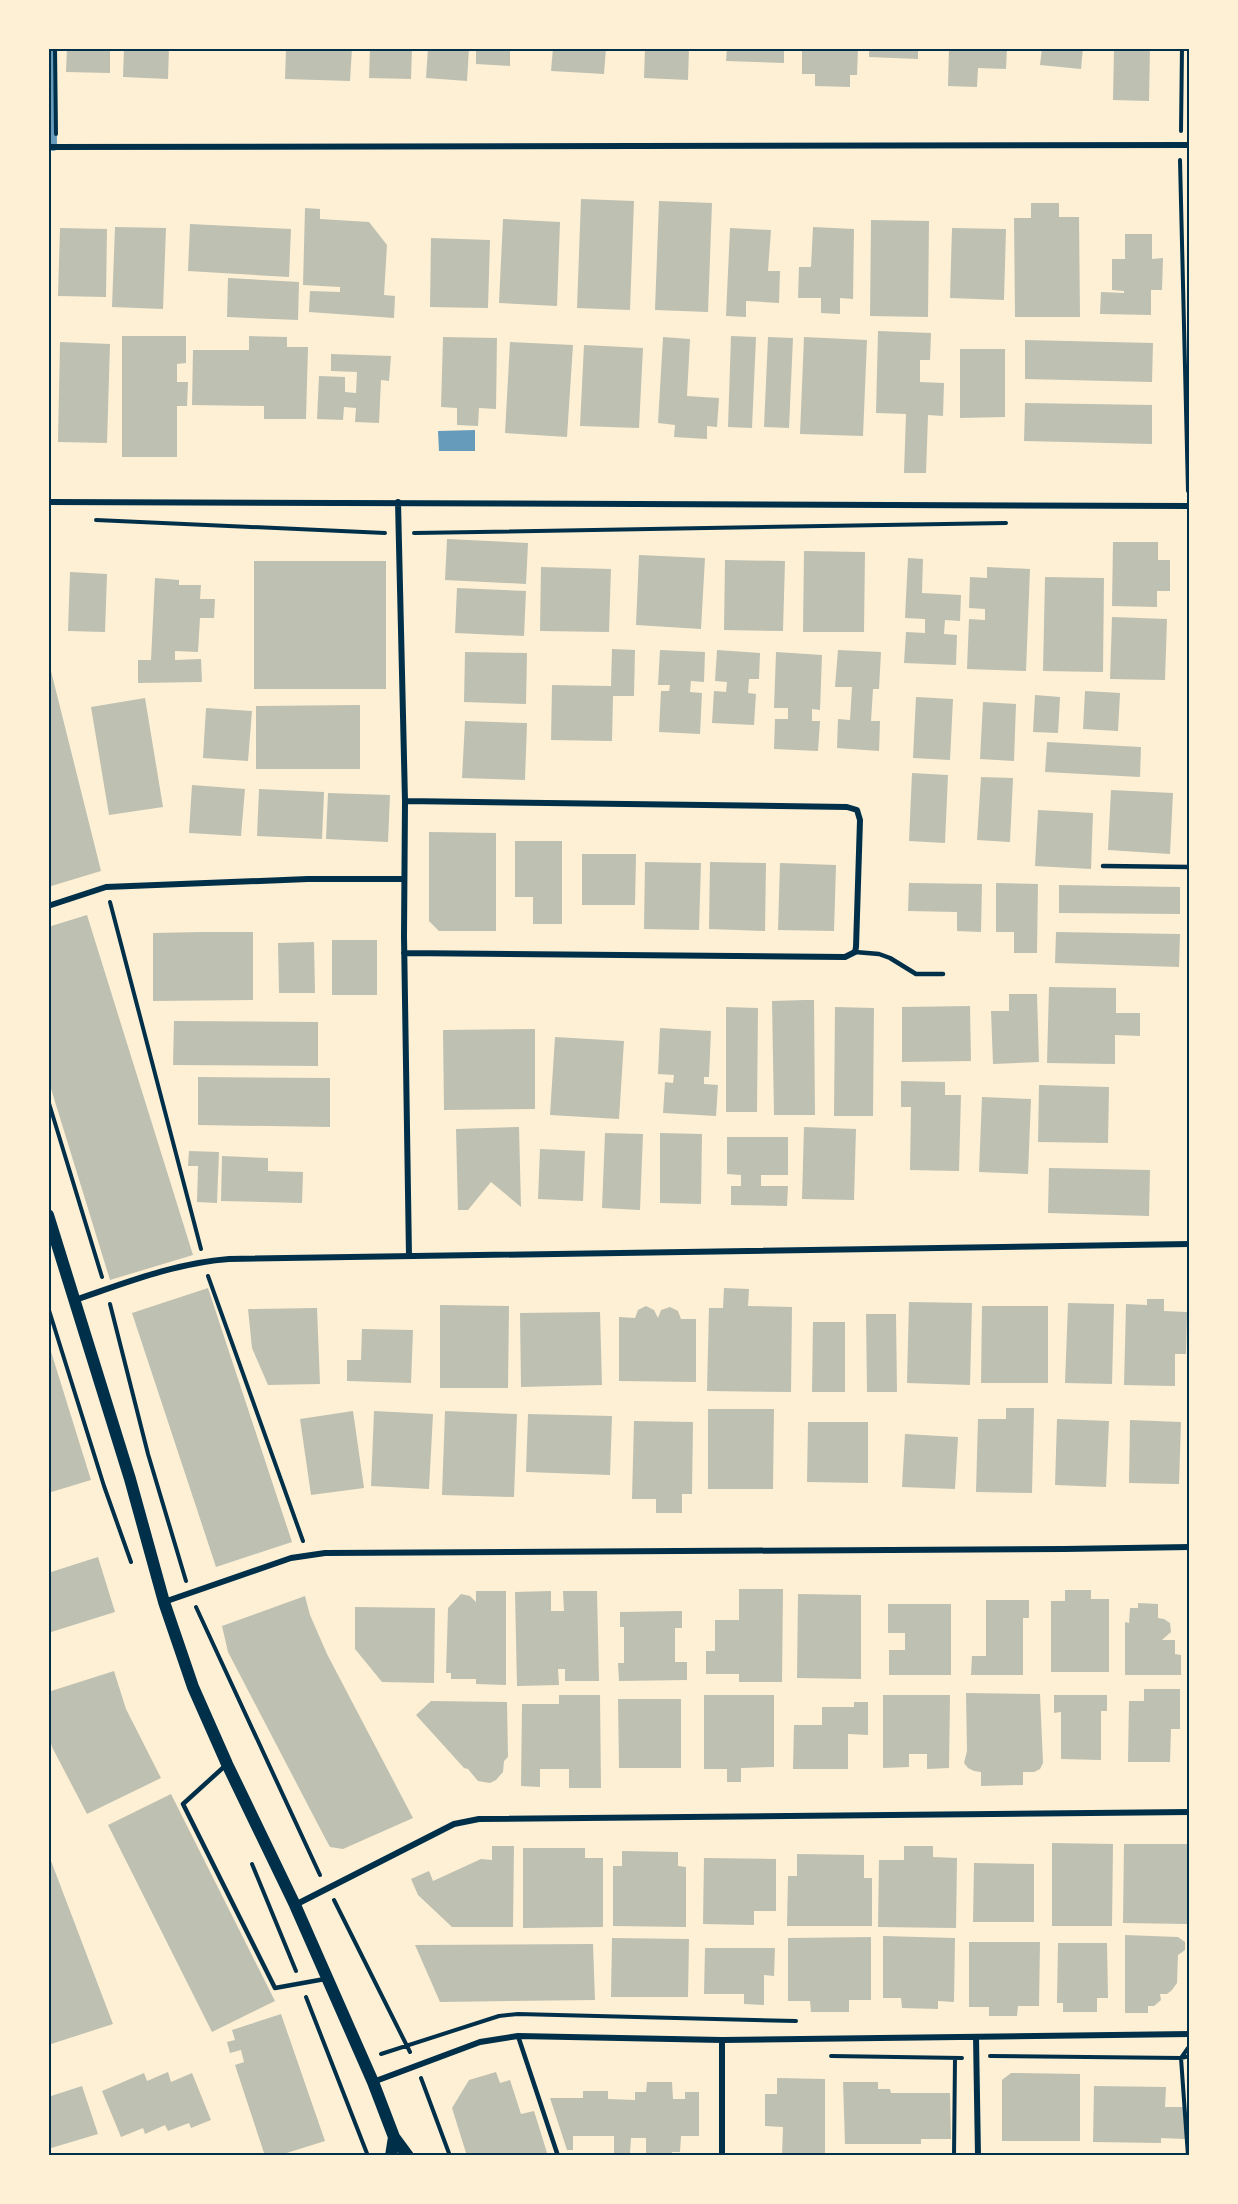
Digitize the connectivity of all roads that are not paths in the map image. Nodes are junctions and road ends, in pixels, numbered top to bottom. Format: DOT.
graph roads {
  1 [pos="1190,145"];
  2 [pos="48,147"];
  3 [pos="48,502"];
  4 [pos="398,502"];
  5 [pos="1189,506"];
  6 [pos="405,801"];
  7 [pos="1103,866"];
  8 [pos="1190,867"];
  9 [pos="404,879"];
  10 [pos="48,906"];
  11 [pos="855,952"];
  12 [pos="404,953"];
  13 [pos="944,974"];
  14 [pos="48,1215"];
  15 [pos="1190,1244"];
  16 [pos="409,1256"];
  17 [pos="75,1300"];
  18 [pos="1190,1547"];
  19 [pos="164,1602"];
  20 [pos="226,1764"];
  21 [pos="1190,1812"];
  22 [pos="295,1905"];
  23 [pos="327,1978"];
  24 [pos="1190,2034"];
  25 [pos="518,2036"];
  26 [pos="976,2037"];
  27 [pos="722,2040"];
  28 [pos="373,2082"];
  29 [pos="394,2137"];
  30 [pos="391,2156"];
  31 [pos="408,2156"];
  32 [pos="558,2156"];
  33 [pos="722,2156"];
  34 [pos="978,2156"];
  1 -- 2 [label="street"];
  3 -- 4 [label="street"];
  4 -- 5 [label="street"];
  4 -- 6 [label="street"];
  6 -- 9 [label="street"];
  6 -- 11 [label="street"];
  7 -- 8 [label="lane"];
  9 -- 10 [label="street"];
  9 -- 12 [label="street"];
  11 -- 12 [label="street"];
  11 -- 13 [label="lane"];
  12 -- 16 [label="street"];
  14 -- 17 [label="main road"];
  15 -- 16 [label="street"];
  16 -- 17 [label="street"];
  17 -- 19 [label="main road"];
  18 -- 19 [label="street"];
  19 -- 20 [label="main road"];
  20 -- 22 [label="main road"];
  20 -- 23 [label="lane"];
  21 -- 22 [label="street"];
  22 -- 23 [label="main road"];
  23 -- 28 [label="main road"];
  24 -- 26 [label="street"];
  25 -- 27 [label="street"];
  25 -- 28 [label="street"];
  25 -- 32 [label="lane"];
  26 -- 27 [label="street"];
  26 -- 34 [label="street"];
  27 -- 33 [label="street"];
  28 -- 29 [label="main road"];
  29 -- 30 [label="main road"];
  29 -- 31 [label="main road"];
}
